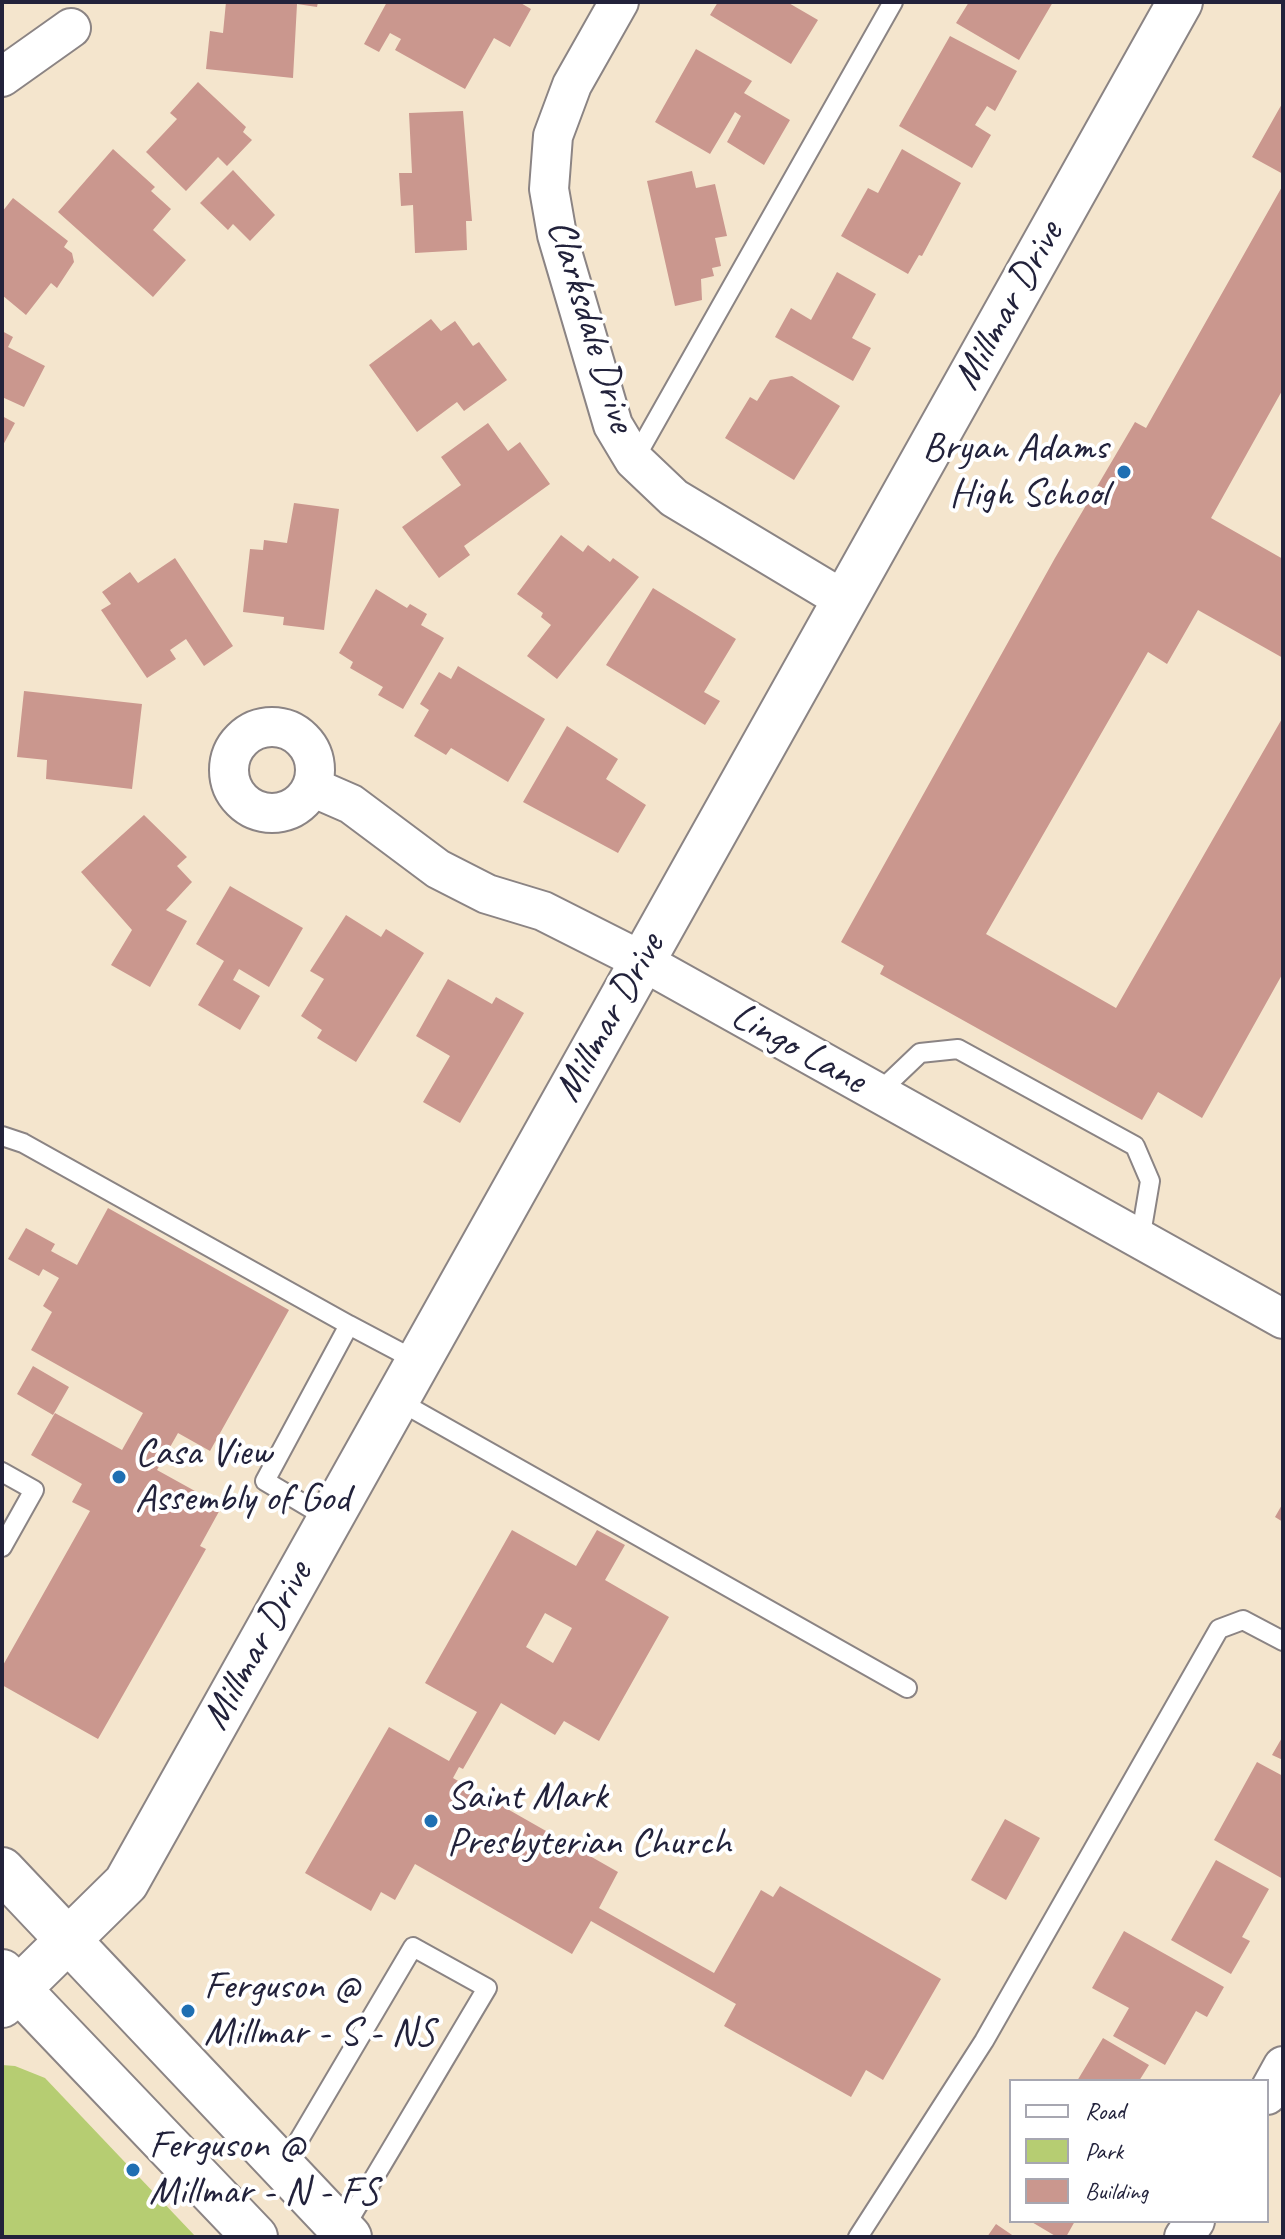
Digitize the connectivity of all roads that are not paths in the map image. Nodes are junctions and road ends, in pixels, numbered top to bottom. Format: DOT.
graph roads {
  1 [pos="619,2"];
  2 [pos="893,2"];
  3 [pos="1180,2"];
  4 [pos="71,28"];
  5 [pos="2,77"];
  6 [pos="634,460"];
  7 [pos="844,600"];
  8 [pos="312,787"];
  9 [pos="642,961"];
  10 [pos="877,1094"];
  11 [pos="2,1136"];
  12 [pos="1140,1240"];
  13 [pos="1283,1319"];
  14 [pos="349,1325"];
  15 [pos="417,1361"];
  16 [pos="396,1400"];
  17 [pos="2,1472"];
  18 [pos="329,1519"];
  19 [pos="2,1547"];
  20 [pos="1283,1641"];
  21 [pos="907,1688"];
  22 [pos="2,1870"];
  23 [pos="69,1940"];
  24 [pos="7,1989"];
  25 [pos="1283,2066"];
  26 [pos="1269,2091"];
  27 [pos="283,2168"];
  28 [pos="346,2234"];
  29 [pos="255,2237"];
  30 [pos="858,2237"];
  1 -- 6 [label="street, Clarksdale Drive"];
  2 -- 6 [label="lane"];
  3 -- 7 [label="street, Millmar Drive"];
  4 -- 5 [label="street"];
  6 -- 7 [label="street, Clarksdale Drive"];
  7 -- 9 [label="street, Millmar Drive"];
  8 -- 9 [label="street, Lingo Lane"];
  9 -- 10 [label="street, Lingo Lane"];
  9 -- 15 [label="street, Millmar Drive"];
  10 -- 12 [label="street, Lingo Lane"];
  10 -- 12 [label="lane"];
  11 -- 14 [label="lane"];
  12 -- 13 [label="street, Lingo Lane"];
  14 -- 15 [label="lane"];
  14 -- 18 [label="lane"];
  15 -- 16 [label="street, Millmar Drive"];
  16 -- 18 [label="street, Millmar Drive"];
  16 -- 21 [label="lane"];
  17 -- 19 [label="lane"];
  18 -- 23 [label="street, Millmar Drive"];
  20 -- 30 [label="lane"];
  22 -- 23 [label="street"];
  23 -- 24 [label="street, Millmar Drive"];
  23 -- 27 [label="street"];
  24 -- 29 [label="street"];
  25 -- 26 [label="street"];
  27 -- 28 [label="street"];
  27 -- 28 [label="lane"];
}
